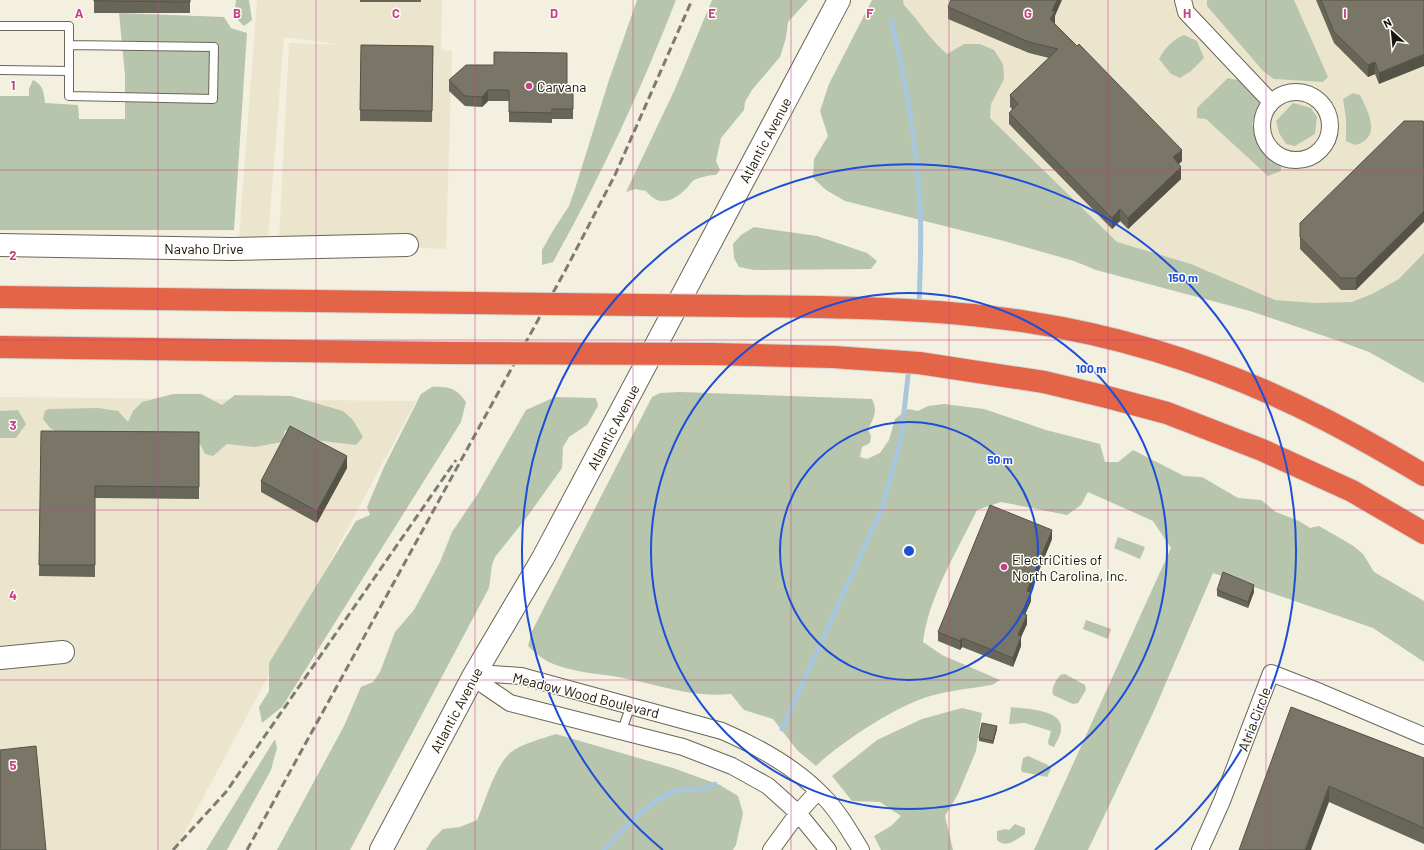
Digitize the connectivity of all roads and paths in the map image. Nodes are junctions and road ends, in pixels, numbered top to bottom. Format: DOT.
graph roads {
  1 [pos="839,0"];
  2 [pos="1183,0"];
  3 [pos="0,26"];
  4 [pos="69,45"];
  5 [pos="0,70"];
  6 [pos="69,71"];
  7 [pos="1271,102"];
  8 [pos="0,245"];
  9 [pos="407,245"];
  10 [pos="0,297"];
  11 [pos="0,347"];
  12 [pos="1424,474"];
  13 [pos="1424,533"];
  14 [pos="63,652"];
  15 [pos="0,658"];
  16 [pos="474,675"];
  17 [pos="631,705"];
  18 [pos="622,730"];
  19 [pos="1424,736"];
  20 [pos="818,791"];
  21 [pos="798,813"];
  22 [pos="381,850"];
  23 [pos="771,850"];
  24 [pos="828,850"];
  25 [pos="861,850"];
  26 [pos="1200,850"];
  1 -- 16 [label="main road, Atlantic Avenue"];
  2 -- 7 [label="street"];
  3 -- 4 [label="lane"];
  4 -- 6 [label="lane"];
  4 -- 6 [label="lane"];
  5 -- 6 [label="lane"];
  7 -- 7 [label="street"];
  8 -- 9 [label="main road, Navaho Drive"];
  10 -- 12 [label="highway, bridge"];
  11 -- 13 [label="highway, bridge"];
  14 -- 15 [label="main road"];
  16 -- 17 [label="street, Meadow Wood Boulevard"];
  16 -- 18 [label="street, Meadow Wood Boulevard"];
  16 -- 22 [label="main road, Atlantic Avenue"];
  17 -- 18 [label="lane"];
  17 -- 20 [label="street, Meadow Wood Boulevard"];
  18 -- 21 [label="street, Meadow Wood Boulevard"];
  19 -- 26 [label="street, Atria Circle"];
  20 -- 21 [label="street"];
  20 -- 25 [label="street, Meadow Wood Boulevard"];
  21 -- 23 [label="street"];
  21 -- 24 [label="street, Meadow Wood Boulevard"];
}
